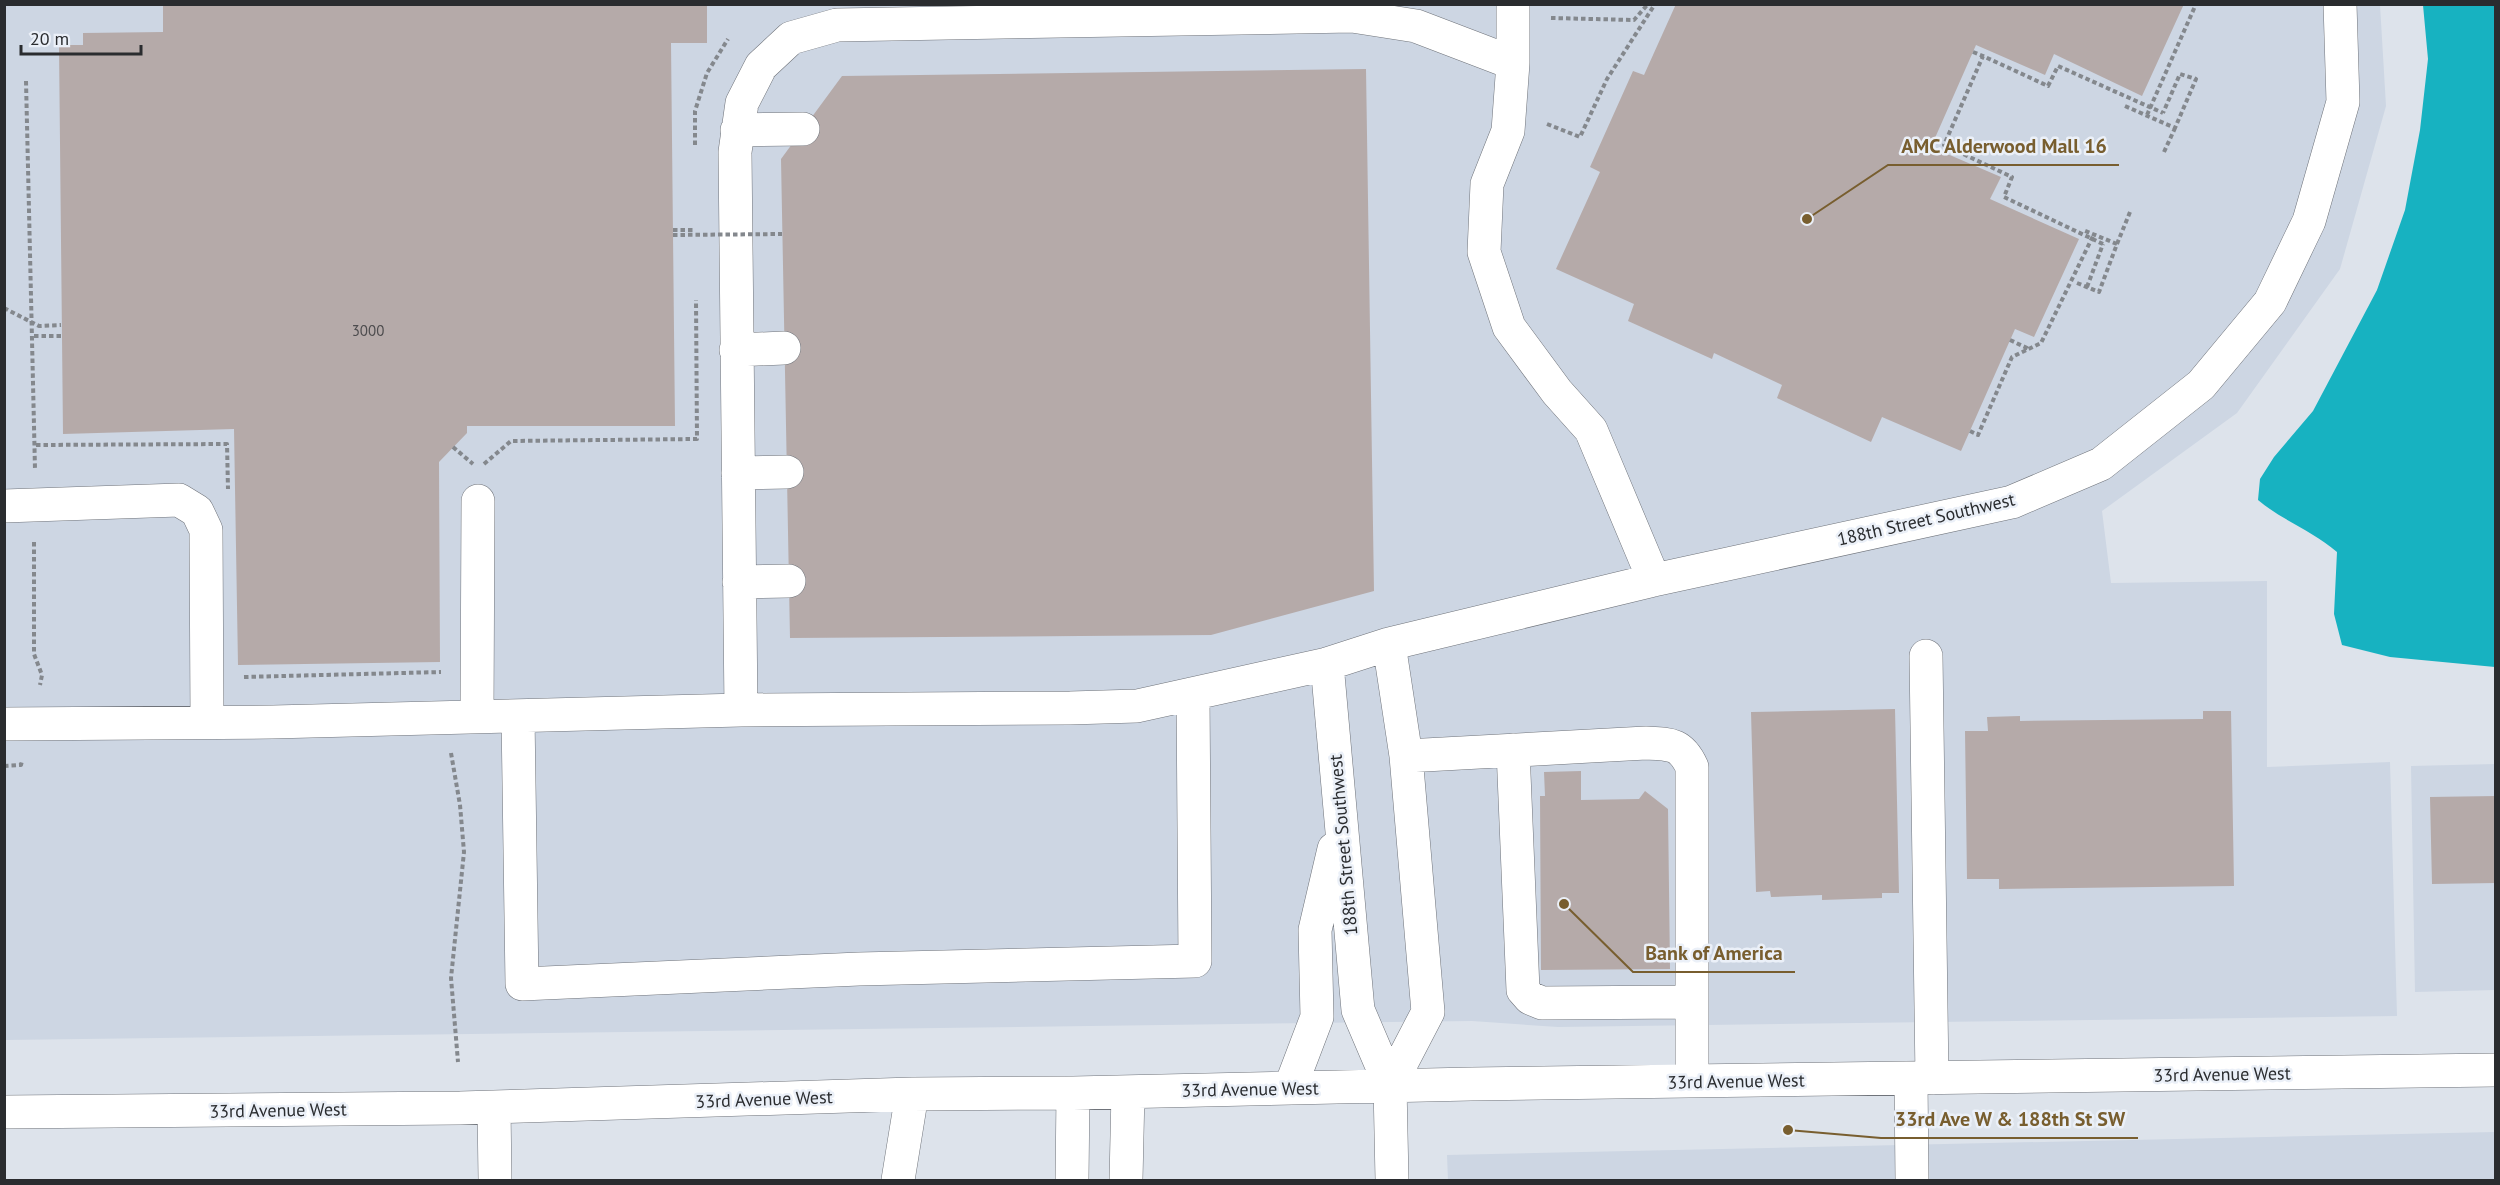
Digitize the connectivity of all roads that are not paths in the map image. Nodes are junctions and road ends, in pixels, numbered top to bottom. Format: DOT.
graph roads {
  1 [pos="1513,4"];
  2 [pos="2340,4"];
  3 [pos="832,15"];
  4 [pos="1513,63"];
  5 [pos="803,129"];
  6 [pos="737,130"];
  7 [pos="784,348"];
  8 [pos="736,350"];
  9 [pos="787,472"];
  10 [pos="738,473"];
  11 [pos="478,501"];
  12 [pos="4,506"];
  13 [pos="1654,580"];
  14 [pos="789,581"];
  15 [pos="739,582"];
  16 [pos="1389,644"];
  17 [pos="1926,656"];
  18 [pos="1327,664"];
  19 [pos="1193,695"];
  20 [pos="741,710"];
  21 [pos="518,716"];
  22 [pos="477,717"];
  23 [pos="207,721"];
  24 [pos="4,724"];
  25 [pos="1513,750"];
  26 [pos="1406,756"];
  27 [pos="1341,821"];
  28 [pos="1691,1002"];
  29 [pos="2496,1070"];
  30 [pos="1921,1078"];
  31 [pos="1692,1082"];
  32 [pos="1390,1085"];
  33 [pos="1290,1088"];
  34 [pos="1128,1092"];
  35 [pos="1073,1093"];
  36 [pos="912,1094"];
  37 [pos="494,1107"];
  38 [pos="4,1112"];
  39 [pos="495,1180"];
  40 [pos="898,1180"];
  41 [pos="1072,1180"];
  42 [pos="1126,1180"];
  43 [pos="1392,1180"];
  44 [pos="1912,1180"];
  1 -- 4 [label="street"];
  2 -- 13 [label="street, 188th Street Southwest"];
  3 -- 4 [label="street"];
  3 -- 6 [label="street"];
  4 -- 13 [label="street"];
  5 -- 6 [label="street"];
  6 -- 8 [label="street"];
  7 -- 8 [label="street"];
  8 -- 10 [label="street"];
  9 -- 10 [label="street"];
  10 -- 15 [label="street"];
  11 -- 22 [label="street"];
  12 -- 23 [label="street"];
  13 -- 16 [label="street, 188th Street Southwest"];
  14 -- 15 [label="street"];
  15 -- 20 [label="street"];
  16 -- 18 [label="street, 188th Street Southwest"];
  16 -- 26 [label="street, 188th Street Southwest"];
  17 -- 30 [label="street"];
  18 -- 19 [label="street"];
  18 -- 27 [label="street, 188th Street Southwest"];
  19 -- 20 [label="street"];
  19 -- 21 [label="street"];
  20 -- 21 [label="street"];
  21 -- 22 [label="street"];
  22 -- 23 [label="street"];
  23 -- 24 [label="street"];
  25 -- 26 [label="street"];
  25 -- 28 [label="street"];
  25 -- 28 [label="street"];
  26 -- 32 [label="street, 188th Street Southwest"];
  27 -- 32 [label="street, 188th Street Southwest"];
  27 -- 33 [label="street"];
  28 -- 31 [label="street"];
  29 -- 30 [label="street, 33rd Avenue West"];
  30 -- 31 [label="street, 33rd Avenue West"];
  30 -- 44 [label="street"];
  31 -- 32 [label="street, 33rd Avenue West"];
  32 -- 33 [label="street, 33rd Avenue West"];
  32 -- 43 [label="street, 188th Street Southwest"];
  33 -- 34 [label="street, 33rd Avenue West"];
  34 -- 35 [label="street, 33rd Avenue West"];
  34 -- 42 [label="street"];
  35 -- 36 [label="street, 33rd Avenue West"];
  35 -- 41 [label="street"];
  36 -- 37 [label="street, 33rd Avenue West"];
  36 -- 40 [label="street"];
  37 -- 38 [label="street, 33rd Avenue West"];
  37 -- 39 [label="street"];
}
